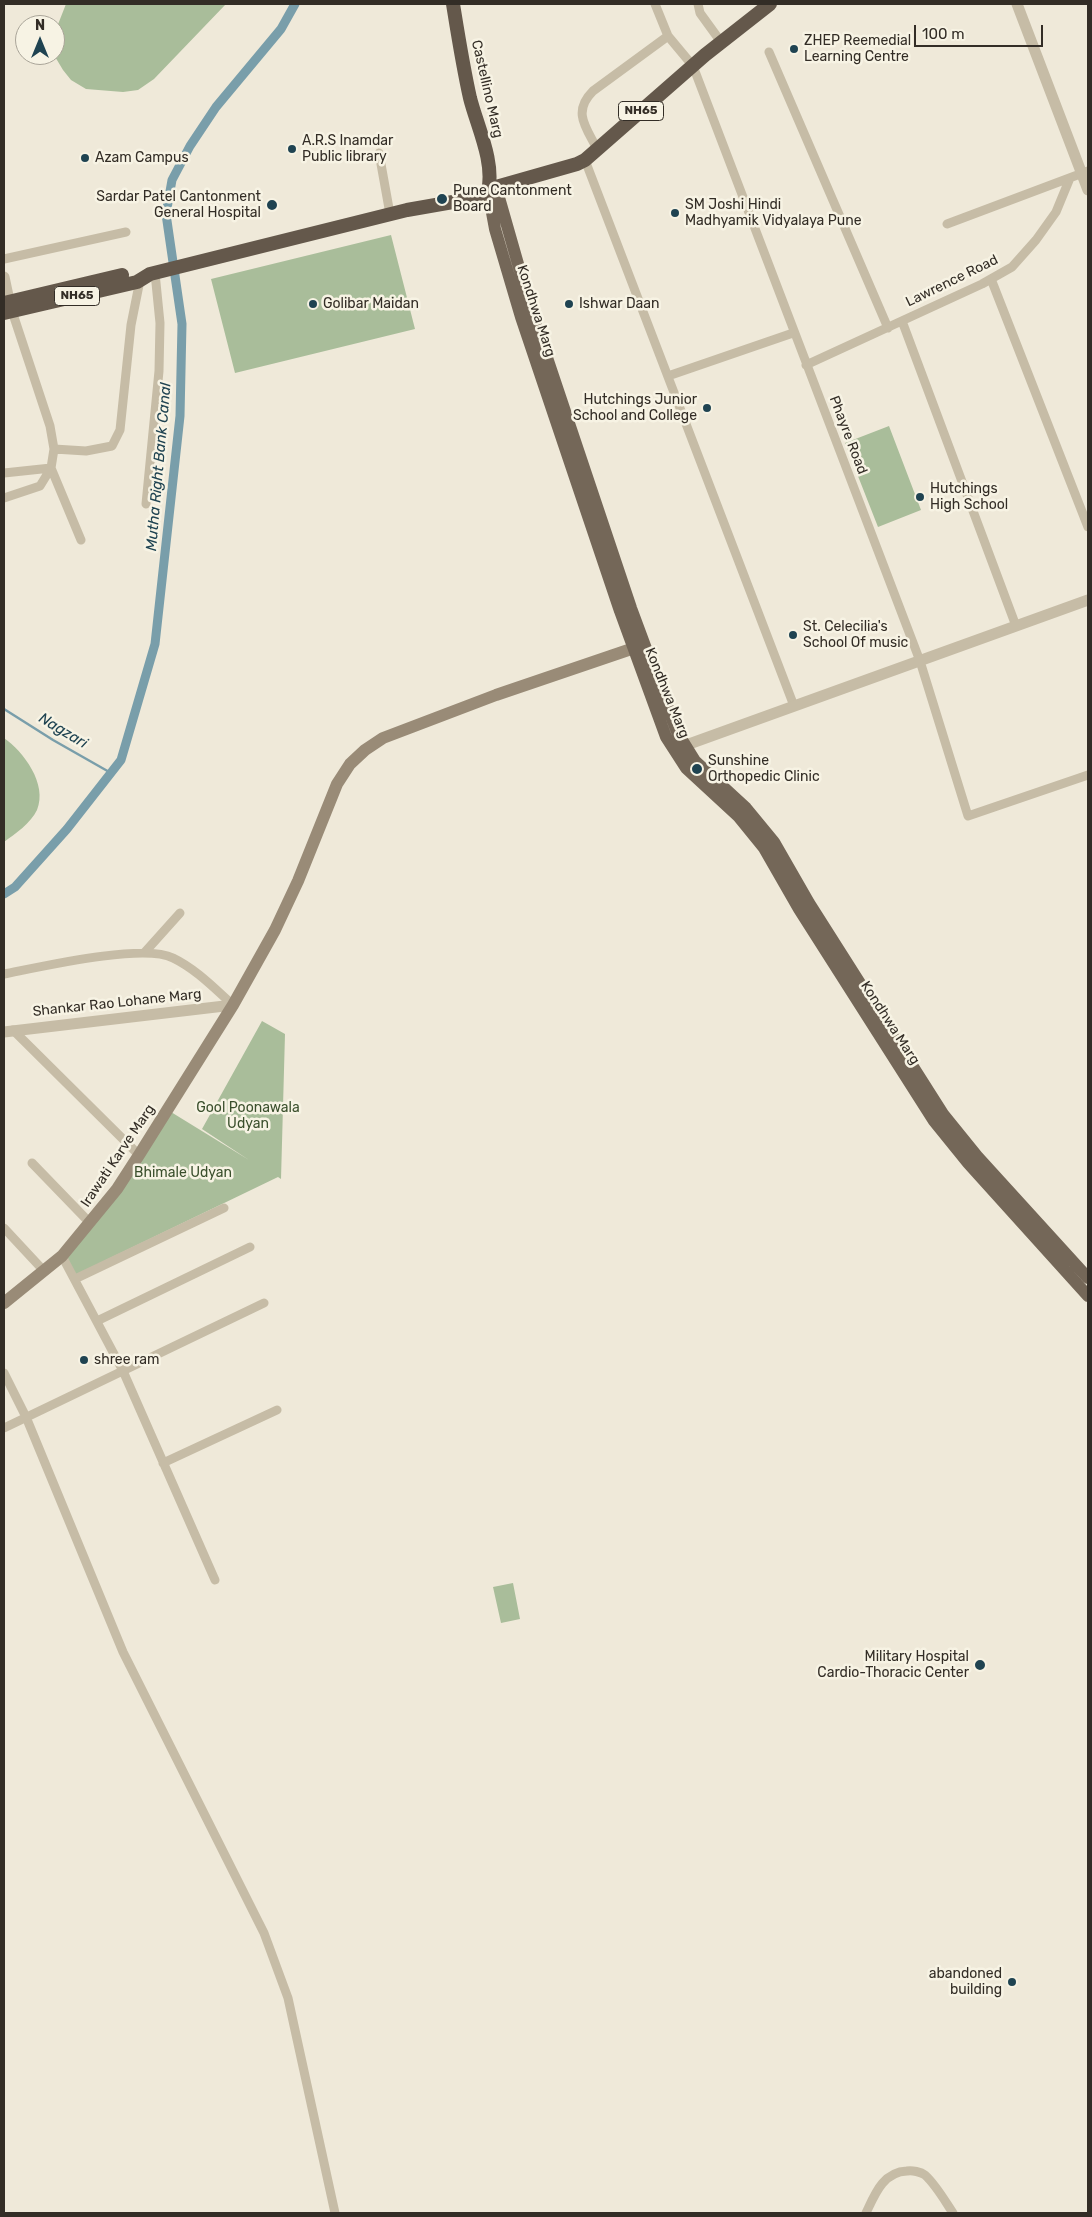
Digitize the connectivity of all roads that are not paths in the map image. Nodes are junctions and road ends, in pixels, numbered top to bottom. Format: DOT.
graph roads {
  1 [pos="453,4"];
  2 [pos="656,4"];
  3 [pos="698,4"];
  4 [pos="770,4"];
  5 [pos="1017,4"];
  6 [pos="668,36"];
  7 [pos="721,42"];
  8 [pos="769,52"];
  9 [pos="693,66"];
  10 [pos="597,149"];
  11 [pos="379,153"];
  12 [pos="486,154"];
  13 [pos="585,160"];
  14 [pos="1085,172"];
  15 [pos="1070,178"];
  16 [pos="491,186"];
  17 [pos="1088,190"];
  18 [pos="452,202"];
  19 [pos="390,214"];
  20 [pos="947,224"];
  21 [pos="126,232"];
  22 [pos="4,259"];
  23 [pos="148,275"];
  24 [pos="4,277"];
  25 [pos="991,279"];
  26 [pos="7,307"];
  27 [pos="902,321"];
  28 [pos="888,328"];
  29 [pos="793,333"];
  30 [pos="806,365"];
  31 [pos="668,376"];
  32 [pos="54,449"];
  33 [pos="52,468"];
  34 [pos="4,473"];
  35 [pos="4,498"];
  36 [pos="146,504"];
  37 [pos="1088,527"];
  38 [pos="81,540"];
  39 [pos="1088,600"];
  40 [pos="1016,626"];
  41 [pos="639,647"];
  42 [pos="920,661"];
  43 [pos="794,706"];
  44 [pos="679,747"];
  45 [pos="1088,775"];
  46 [pos="180,913"];
  47 [pos="145,952"];
  48 [pos="4,974"];
  49 [pos="233,1005"];
  50 [pos="8,1031"];
  51 [pos="139,1155"];
  52 [pos="32,1163"];
  53 [pos="224,1208"];
  54 [pos="90,1223"];
  55 [pos="4,1228"];
  56 [pos="250,1247"];
  57 [pos="62,1256"];
  58 [pos="44,1271"];
  59 [pos="1088,1278"];
  60 [pos="75,1279"];
  61 [pos="1088,1296"];
  62 [pos="4,1303"];
  63 [pos="264,1303"];
  64 [pos="97,1321"];
  65 [pos="123,1371"];
  66 [pos="4,1373"];
  67 [pos="277,1410"];
  68 [pos="26,1417"];
  69 [pos="4,1428"];
  70 [pos="163,1463"];
  71 [pos="214,1580"];
  72 [pos="335,2213"];
  73 [pos="866,2213"];
  74 [pos="953,2213"];
  1 -- 12 [label="highway, Castellino Marg / NH65"];
  2 -- 6 [label="street, Phayre Road"];
  3 -- 7 [label="street"];
  4 -- 7 [label="highway, NH65"];
  5 -- 14 [label="street"];
  6 -- 9 [label="street, Phayre Road"];
  6 -- 10 [label="street"];
  7 -- 9 [label="highway, NH65"];
  8 -- 28 [label="street"];
  9 -- 10 [label="highway, NH65"];
  9 -- 29 [label="street, Phayre Road"];
  10 -- 13 [label="highway, NH65"];
  11 -- 19 [label="street"];
  12 -- 16 [label="highway, Castellino Marg / NH65"];
  12 -- 18 [label="highway, NH65"];
  13 -- 16 [label="highway, NH65"];
  13 -- 31 [label="street"];
  14 -- 15 [label="street"];
  14 -- 17 [label="street"];
  15 -- 20 [label="street"];
  15 -- 25 [label="street, Lawrence Road"];
  16 -- 18 [label="highway, NH65"];
  16 -- 41 [label="main road, Kondhwa Marg"];
  18 -- 19 [label="highway, NH65"];
  19 -- 23 [label="highway, NH65"];
  21 -- 22 [label="street"];
  23 -- 26 [label="highway, NH65"];
  23 -- 32 [label="street"];
  23 -- 36 [label="street"];
  24 -- 26 [label="street"];
  25 -- 27 [label="street, Lawrence Road"];
  25 -- 37 [label="street"];
  26 -- 32 [label="street"];
  27 -- 28 [label="street, Lawrence Road"];
  27 -- 40 [label="street"];
  28 -- 30 [label="street, Lawrence Road"];
  29 -- 30 [label="street, Phayre Road"];
  29 -- 31 [label="street"];
  30 -- 42 [label="street, Phayre Road"];
  31 -- 43 [label="street"];
  32 -- 33 [label="street"];
  33 -- 34 [label="street"];
  33 -- 35 [label="street"];
  33 -- 38 [label="street"];
  39 -- 40 [label="street"];
  40 -- 42 [label="street"];
  41 -- 44 [label="main road, Kondhwa Marg"];
  41 -- 49 [label="main road, Irawati Karve Marg"];
  42 -- 43 [label="street"];
  42 -- 45 [label="street, Phayre Road"];
  43 -- 44 [label="street"];
  44 -- 59 [label="main road, Kondhwa Marg"];
  44 -- 61 [label="main road, Kondhwa Marg"];
  46 -- 47 [label="street"];
  47 -- 48 [label="street"];
  47 -- 49 [label="street"];
  49 -- 50 [label="street, Shankar Rao Lohane Marg"];
  49 -- 51 [label="main road, Irawati Karve Marg"];
  50 -- 51 [label="street"];
  51 -- 54 [label="main road, Irawati Karve Marg"];
  52 -- 54 [label="street"];
  53 -- 60 [label="street"];
  54 -- 57 [label="main road, Irawati Karve Marg"];
  55 -- 58 [label="street"];
  56 -- 64 [label="street"];
  57 -- 58 [label="main road, Irawati Karve Marg"];
  57 -- 60 [label="street"];
  58 -- 62 [label="main road, Irawati Karve Marg"];
  60 -- 64 [label="street"];
  63 -- 65 [label="street"];
  64 -- 65 [label="street"];
  65 -- 68 [label="street"];
  65 -- 70 [label="street"];
  66 -- 68 [label="street"];
  67 -- 70 [label="street"];
  68 -- 69 [label="street"];
  68 -- 72 [label="street"];
  70 -- 71 [label="street"];
  73 -- 74 [label="street"];
}
